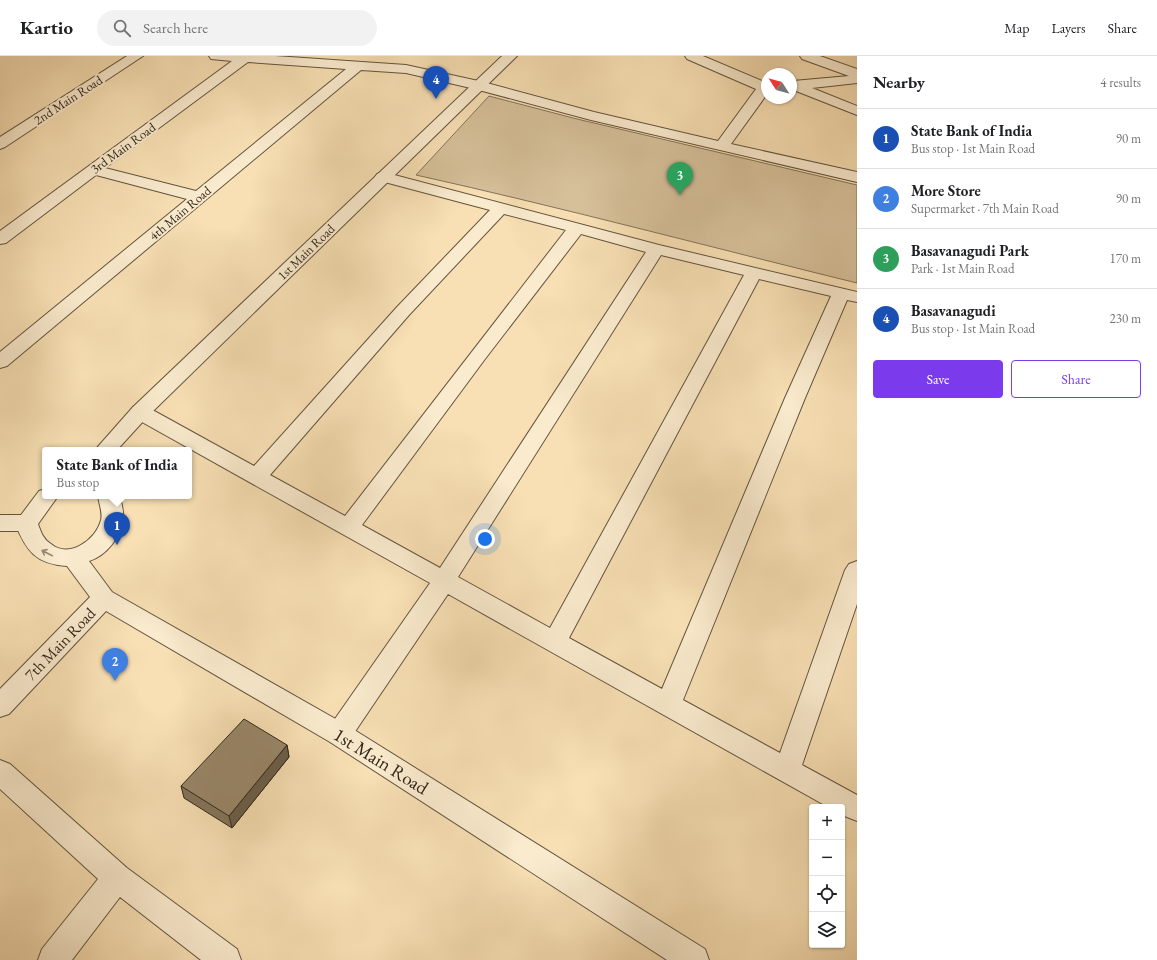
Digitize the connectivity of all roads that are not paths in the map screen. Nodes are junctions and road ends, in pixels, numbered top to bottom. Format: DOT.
graph roads {
  1 [pos="136,56"];
  2 [pos="216,56"];
  3 [pos="381,56"];
  4 [pos="510,56"];
  5 [pos="692,56"];
  6 [pos="807,56"];
  7 [pos="246,57"];
  8 [pos="359,65"];
  9 [pos="406,70"];
  10 [pos="857,74"];
  11 [pos="857,79"];
  12 [pos="478,85"];
  13 [pos="797,85"];
  14 [pos="761,86"];
  15 [pos="797,87"];
  16 [pos="761,95"];
  17 [pos="857,111"];
  18 [pos="0,144"];
  19 [pos="721,147"];
  20 [pos="93,170"];
  21 [pos="383,177"];
  22 [pos="857,177"];
  23 [pos="199,198"];
  24 [pos="501,208"];
  25 [pos="577,228"];
  26 [pos="0,239"];
  27 [pos="656,250"];
  28 [pos="753,274"];
  29 [pos="849,295"];
  30 [pos="0,362"];
  31 [pos="140,412"];
  32 [pos="108,447"];
  33 [pos="256,477"];
  34 [pos="45,499"];
  35 [pos="109,499"];
  36 [pos="0,523"];
  37 [pos="26,523"];
  38 [pos="348,528"];
  39 [pos="74,558"];
  40 [pos="857,570"];
  41 [pos="444,581"];
  42 [pos="104,598"];
  43 [pos="555,642"];
  44 [pos="668,705"];
  45 [pos="0,706"];
  46 [pos="339,734"];
  47 [pos="787,771"];
  48 [pos="0,772"];
  49 [pos="857,810"];
  50 [pos="117,878"];
  51 [pos="53,960"];
  52 [pos="226,960"];
  53 [pos="694,960"];
  1 -- 18 [label="street, 2nd Main Road"];
  2 -- 7 [label="street"];
  3 -- 9 [label="street"];
  4 -- 12 [label="street, 1st Main Road"];
  5 -- 14 [label="street"];
  6 -- 10 [label="street"];
  7 -- 8 [label="street"];
  7 -- 20 [label="street, 3rd Main Road"];
  8 -- 9 [label="street"];
  8 -- 23 [label="street, 4th Main Road"];
  9 -- 12 [label="street"];
  11 -- 13 [label="street"];
  12 -- 19 [label="street"];
  12 -- 21 [label="street, 1st Main Road"];
  15 -- 17 [label="street"];
  16 -- 19 [label="street"];
  19 -- 22 [label="street"];
  20 -- 23 [label="street"];
  20 -- 26 [label="street, 3rd Main Road"];
  21 -- 24 [label="street"];
  21 -- 31 [label="street, 1st Main Road"];
  23 -- 30 [label="street, 4th Main Road"];
  24 -- 25 [label="street"];
  24 -- 33 [label="street"];
  25 -- 27 [label="street"];
  25 -- 38 [label="street"];
  27 -- 28 [label="street"];
  27 -- 41 [label="street"];
  28 -- 29 [label="street"];
  28 -- 43 [label="street"];
  29 -- 44 [label="street"];
  31 -- 32 [label="street, 1st Main Road"];
  31 -- 33 [label="street"];
  33 -- 38 [label="street"];
  34 -- 37 [label="street"];
  35 -- 39 [label="street"];
  36 -- 37 [label="street"];
  39 -- 37 [label="street, one-way"];
  38 -- 41 [label="street"];
  39 -- 42 [label="street, 1st Main Road"];
  40 -- 47 [label="street"];
  41 -- 43 [label="street"];
  41 -- 46 [label="street"];
  42 -- 45 [label="street, 7th Main Road"];
  42 -- 46 [label="street, 1st Main Road"];
  43 -- 44 [label="street"];
  44 -- 47 [label="street"];
  46 -- 53 [label="street, 1st Main Road"];
  47 -- 49 [label="street"];
  48 -- 50 [label="street"];
  50 -- 51 [label="street"];
  50 -- 52 [label="street"];
}
